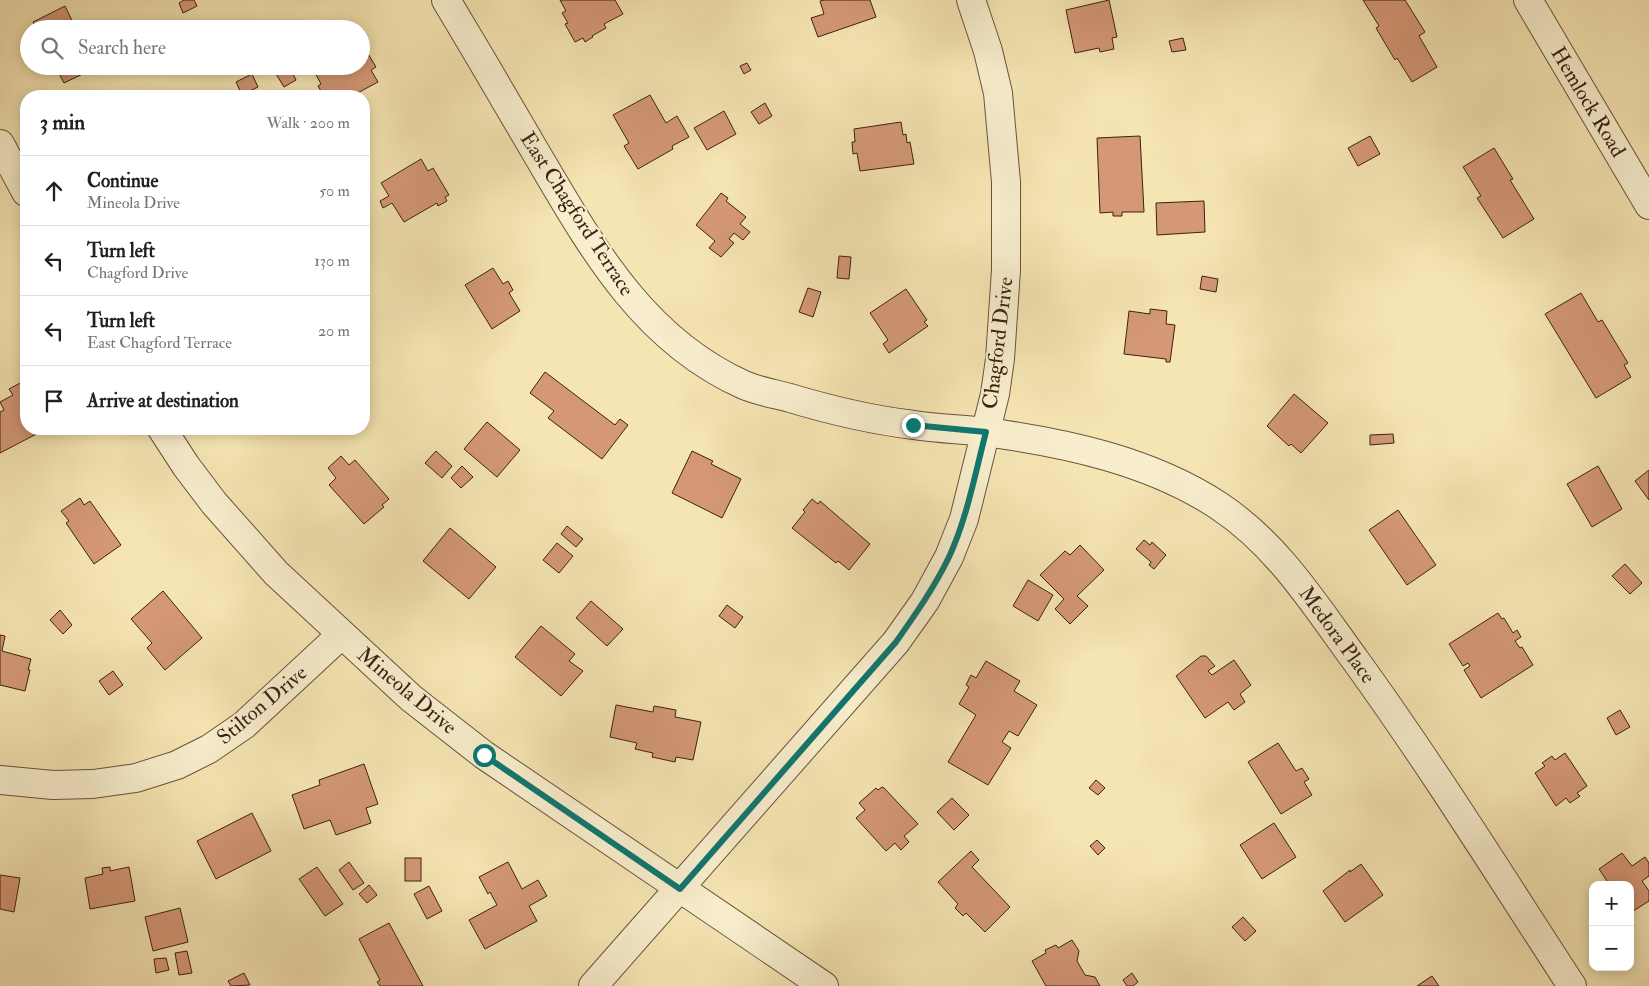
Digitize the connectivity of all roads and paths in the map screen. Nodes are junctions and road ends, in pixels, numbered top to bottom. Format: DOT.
graph roads {
  1 [pos="446,0"];
  2 [pos="971,0"];
  3 [pos="1528,0"];
  4 [pos="0,144"];
  5 [pos="20,181"];
  6 [pos="1649,205"];
  7 [pos="986,432"];
  8 [pos="166,435"];
  9 [pos="341,635"];
  10 [pos="0,780"];
  11 [pos="680,889"];
  12 [pos="593,986"];
  13 [pos="824,986"];
  14 [pos="1572,986"];
  1 -- 7 [label="street, East Chagford Terrace"];
  2 -- 7 [label="street, Chagford Drive"];
  3 -- 6 [label="street, Hemlock Road"];
  4 -- 5 [label="street"];
  7 -- 11 [label="street, Chagford Drive"];
  7 -- 14 [label="street, Medora Place"];
  8 -- 9 [label="street, Mineola Drive"];
  9 -- 10 [label="street, Stilton Drive"];
  9 -- 11 [label="street, Mineola Drive"];
  11 -- 12 [label="street, Chagford Drive"];
  11 -- 13 [label="street, Mineola Drive"];
}
